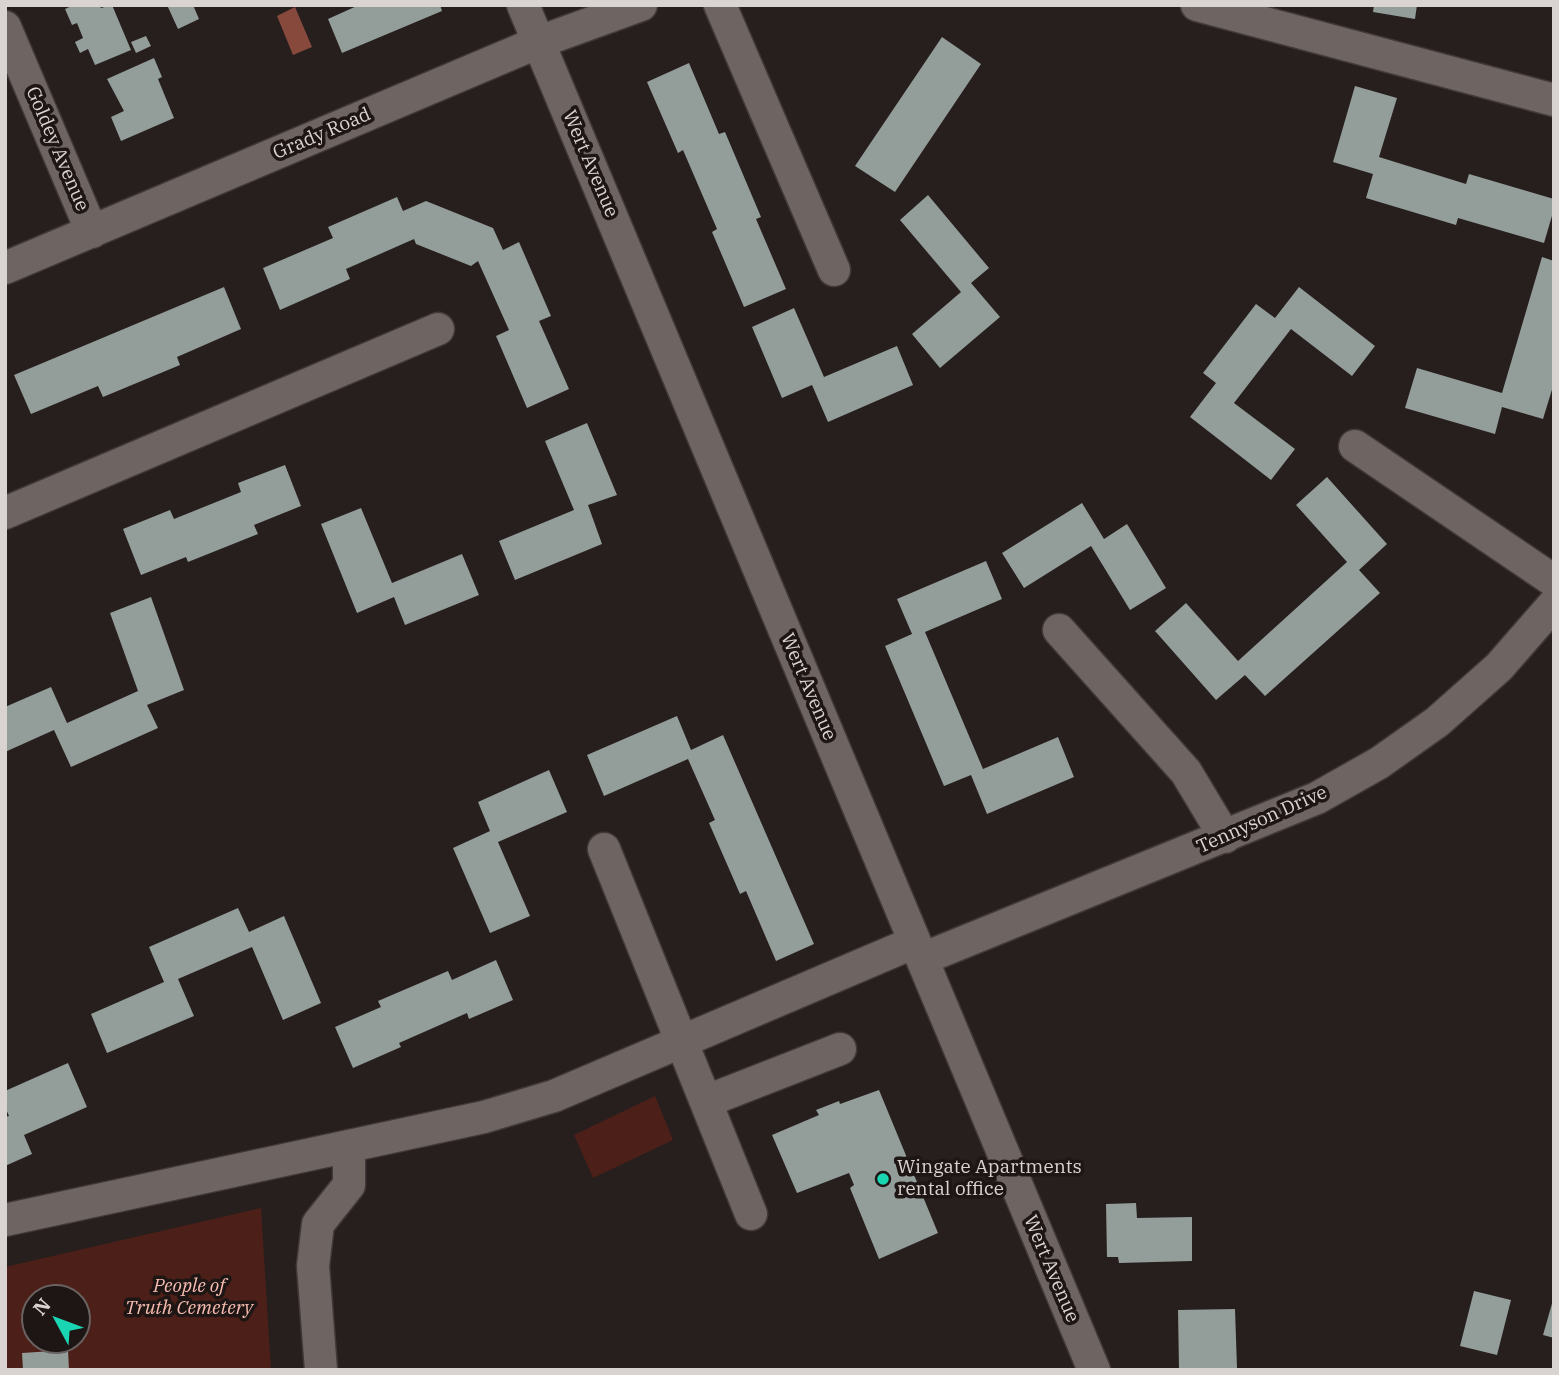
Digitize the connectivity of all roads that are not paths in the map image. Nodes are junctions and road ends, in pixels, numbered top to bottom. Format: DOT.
graph roads {
  1 [pos="523,5"];
  2 [pos="641,5"];
  3 [pos="720,5"];
  4 [pos="1197,5"];
  5 [pos="5,27"];
  6 [pos="538,42"];
  7 [pos="1554,100"];
  8 [pos="92,232"];
  9 [pos="5,268"];
  10 [pos="834,270"];
  11 [pos="438,329"];
  12 [pos="1355,446"];
  13 [pos="5,513"];
  14 [pos="1554,581"];
  15 [pos="1554,604"];
  16 [pos="1059,630"];
  17 [pos="1226,837"];
  18 [pos="604,849"];
  19 [pos="918,950"];
  20 [pos="683,1040"];
  21 [pos="840,1049"];
  22 [pos="707,1101"];
  23 [pos="349,1146"];
  24 [pos="751,1214"];
  25 [pos="5,1220"];
  26 [pos="321,1370"];
  27 [pos="1094,1370"];
  1 -- 6 [label="street, Wert Avenue"];
  2 -- 6 [label="street, Grady Road"];
  3 -- 10 [label="street"];
  4 -- 7 [label="street"];
  5 -- 8 [label="street, Goldey Avenue"];
  6 -- 8 [label="street, Grady Road"];
  6 -- 19 [label="street, Wert Avenue"];
  8 -- 9 [label="street, Grady Road"];
  11 -- 13 [label="street"];
  12 -- 14 [label="street"];
  15 -- 17 [label="street, Tennyson Drive"];
  16 -- 17 [label="street"];
  17 -- 19 [label="street, Tennyson Drive"];
  18 -- 20 [label="street"];
  19 -- 20 [label="street, Tennyson Drive"];
  19 -- 27 [label="street, Wert Avenue"];
  20 -- 22 [label="street"];
  20 -- 23 [label="street, Tennyson Drive"];
  21 -- 22 [label="street"];
  22 -- 24 [label="street"];
  23 -- 25 [label="street, Tennyson Drive"];
  23 -- 26 [label="street"];
}
